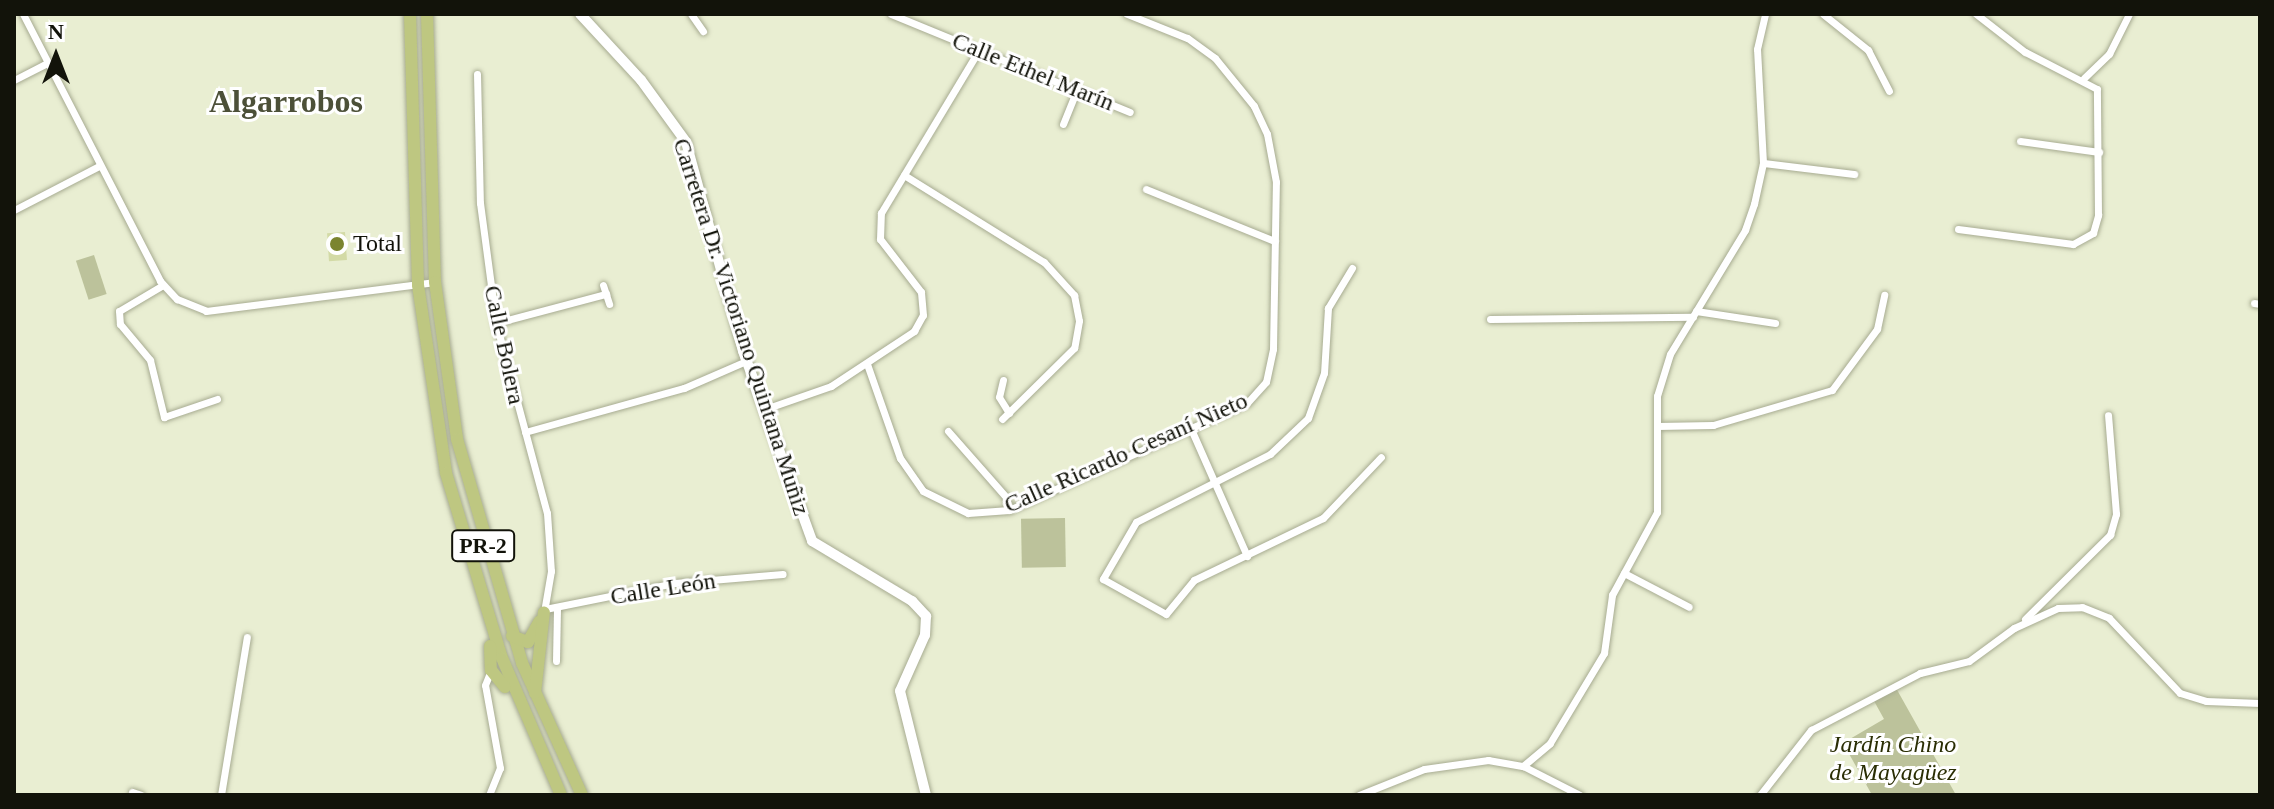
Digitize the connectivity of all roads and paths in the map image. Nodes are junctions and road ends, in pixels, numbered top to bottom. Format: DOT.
graph roads {
  1 [pos="23,14"];
  2 [pos="410,14"];
  3 [pos="427,14"];
  4 [pos="580,14"];
  5 [pos="691,14"];
  6 [pos="891,14"];
  7 [pos="1127,14"];
  8 [pos="1765,14"];
  9 [pos="1823,14"];
  10 [pos="1976,14"];
  11 [pos="2129,14"];
  12 [pos="703,31"];
  13 [pos="979,50"];
  14 [pos="47,63"];
  15 [pos="477,74"];
  16 [pos="2084,78"];
  17 [pos="14,80"];
  18 [pos="1077,89"];
  19 [pos="1889,91"];
  20 [pos="1130,112"];
  21 [pos="1063,124"];
  22 [pos="2020,141"];
  23 [pos="2099,152"];
  24 [pos="1763,163"];
  25 [pos="99,166"];
  26 [pos="1854,174"];
  27 [pos="904,175"];
  28 [pos="1146,189"];
  29 [pos="14,210"];
  30 [pos="1958,229"];
  31 [pos="1275,241"];
  32 [pos="1350,271"];
  33 [pos="435,282"];
  34 [pos="163,285"];
  35 [pos="418,285"];
  36 [pos="603,285"];
  37 [pos="606,294"];
  38 [pos="1884,295"];
  39 [pos="609,304"];
  40 [pos="1695,314"];
  41 [pos="1490,319"];
  42 [pos="496,323"];
  43 [pos="1775,323"];
  44 [pos="746,361"];
  45 [pos="867,364"];
  46 [pos="1003,380"];
  47 [pos="217,399"];
  48 [pos="765,409"];
  49 [pos="1009,413"];
  50 [pos="2108,415"];
  51 [pos="1002,419"];
  52 [pos="1657,426"];
  53 [pos="1191,429"];
  54 [pos="948,431"];
  55 [pos="525,432"];
  56 [pos="955,439"];
  57 [pos="949,450"];
  58 [pos="1381,457"];
  59 [pos="1214,481"];
  60 [pos="1009,510"];
  61 [pos="1247,556"];
  62 [pos="1624,573"];
  63 [pos="783,574"];
  64 [pos="480,596"];
  65 [pos="1689,607"];
  66 [pos="549,610"];
  67 [pos="2014,628"];
  68 [pos="512,636"];
  69 [pos="247,637"];
  70 [pos="556,661"];
  71 [pos="491,670"];
  72 [pos="535,696"];
  73 [pos="2260,703"];
  74 [pos="527,722"];
  75 [pos="1523,766"];
  76 [pos="132,792"];
  77 [pos="141,795"];
  78 [pos="221,795"];
  79 [pos="489,795"];
  80 [pos="561,795"];
  81 [pos="582,795"];
  82 [pos="926,795"];
  83 [pos="1359,795"];
  84 [pos="1580,795"];
  85 [pos="1760,795"];
  1 -- 14 [label="street"];
  2 -- 35 [label="highway, PR-2"];
  3 -- 33 [label="highway, PR-2"];
  4 -- 44 [label="street, Carretera Dr. Victoriano Quintana Muñiz"];
  5 -- 12 [label="street"];
  6 -- 13 [label="street, Calle Ethel Marín"];
  7 -- 31 [label="street, Calle Ricardo Cesaní Nieto"];
  8 -- 24 [label="street"];
  9 -- 19 [label="street"];
  10 -- 16 [label="street"];
  11 -- 16 [label="street"];
  13 -- 18 [label="street, Calle Ethel Marín"];
  13 -- 27 [label="street"];
  14 -- 17 [label="street"];
  14 -- 25 [label="street"];
  15 -- 42 [label="street, Calle Bolera"];
  16 -- 23 [label="street"];
  18 -- 20 [label="street, Calle Ethel Marín"];
  18 -- 21 [label="street"];
  22 -- 23 [label="street"];
  23 -- 30 [label="street"];
  24 -- 26 [label="street"];
  24 -- 40 [label="street"];
  25 -- 29 [label="street"];
  25 -- 34 [label="street"];
  27 -- 45 [label="street"];
  27 -- 49 [label="street"];
  28 -- 31 [label="street"];
  31 -- 53 [label="street, Calle Ricardo Cesaní Nieto"];
  32 -- 59 [label="street"];
  33 -- 35 [label="street"];
  33 -- 68 [label="highway, PR-2"];
  34 -- 35 [label="street"];
  34 -- 47 [label="street"];
  35 -- 64 [label="highway, PR-2"];
  36 -- 37 [label="street"];
  37 -- 39 [label="street"];
  37 -- 42 [label="street"];
  38 -- 52 [label="street"];
  40 -- 41 [label="street"];
  40 -- 43 [label="street"];
  40 -- 52 [label="street"];
  42 -- 55 [label="street, Calle Bolera"];
  44 -- 48 [label="street, Carretera Dr. Victoriano Quintana Muñiz"];
  44 -- 55 [label="street"];
  45 -- 48 [label="street"];
  45 -- 60 [label="street, Calle Ricardo Cesaní Nieto"];
  46 -- 49 [label="street"];
  48 -- 82 [label="street, Carretera Dr. Victoriano Quintana Muñiz"];
  49 -- 51 [label="street"];
  50 -- 67 [label="street"];
  52 -- 62 [label="street"];
  53 -- 59 [label="street"];
  53 -- 60 [label="street, Calle Ricardo Cesaní Nieto"];
  54 -- 56 [label="street"];
  55 -- 66 [label="street, Calle Bolera"];
  56 -- 57 [label="street"];
  56 -- 60 [label="street"];
  58 -- 61 [label="street"];
  59 -- 61 [label="street"];
  59 -- 61 [label="street"];
  62 -- 65 [label="street"];
  62 -- 75 [label="street"];
  63 -- 66 [label="street, Calle León"];
  64 -- 71 [label="highway"];
  64 -- 74 [label="highway, PR-2"];
  66 -- 68 [label="highway"];
  66 -- 70 [label="street, Calle Bolera"];
  66 -- 72 [label="highway"];
  67 -- 73 [label="street"];
  67 -- 85 [label="street"];
  68 -- 72 [label="highway, PR-2"];
  69 -- 78 [label="street"];
  71 -- 74 [label="highway"];
  71 -- 79 [label="street"];
  72 -- 81 [label="highway, PR-2"];
  74 -- 80 [label="highway, PR-2"];
  75 -- 83 [label="street"];
  75 -- 84 [label="street"];
  76 -- 77 [label="street"];
}
